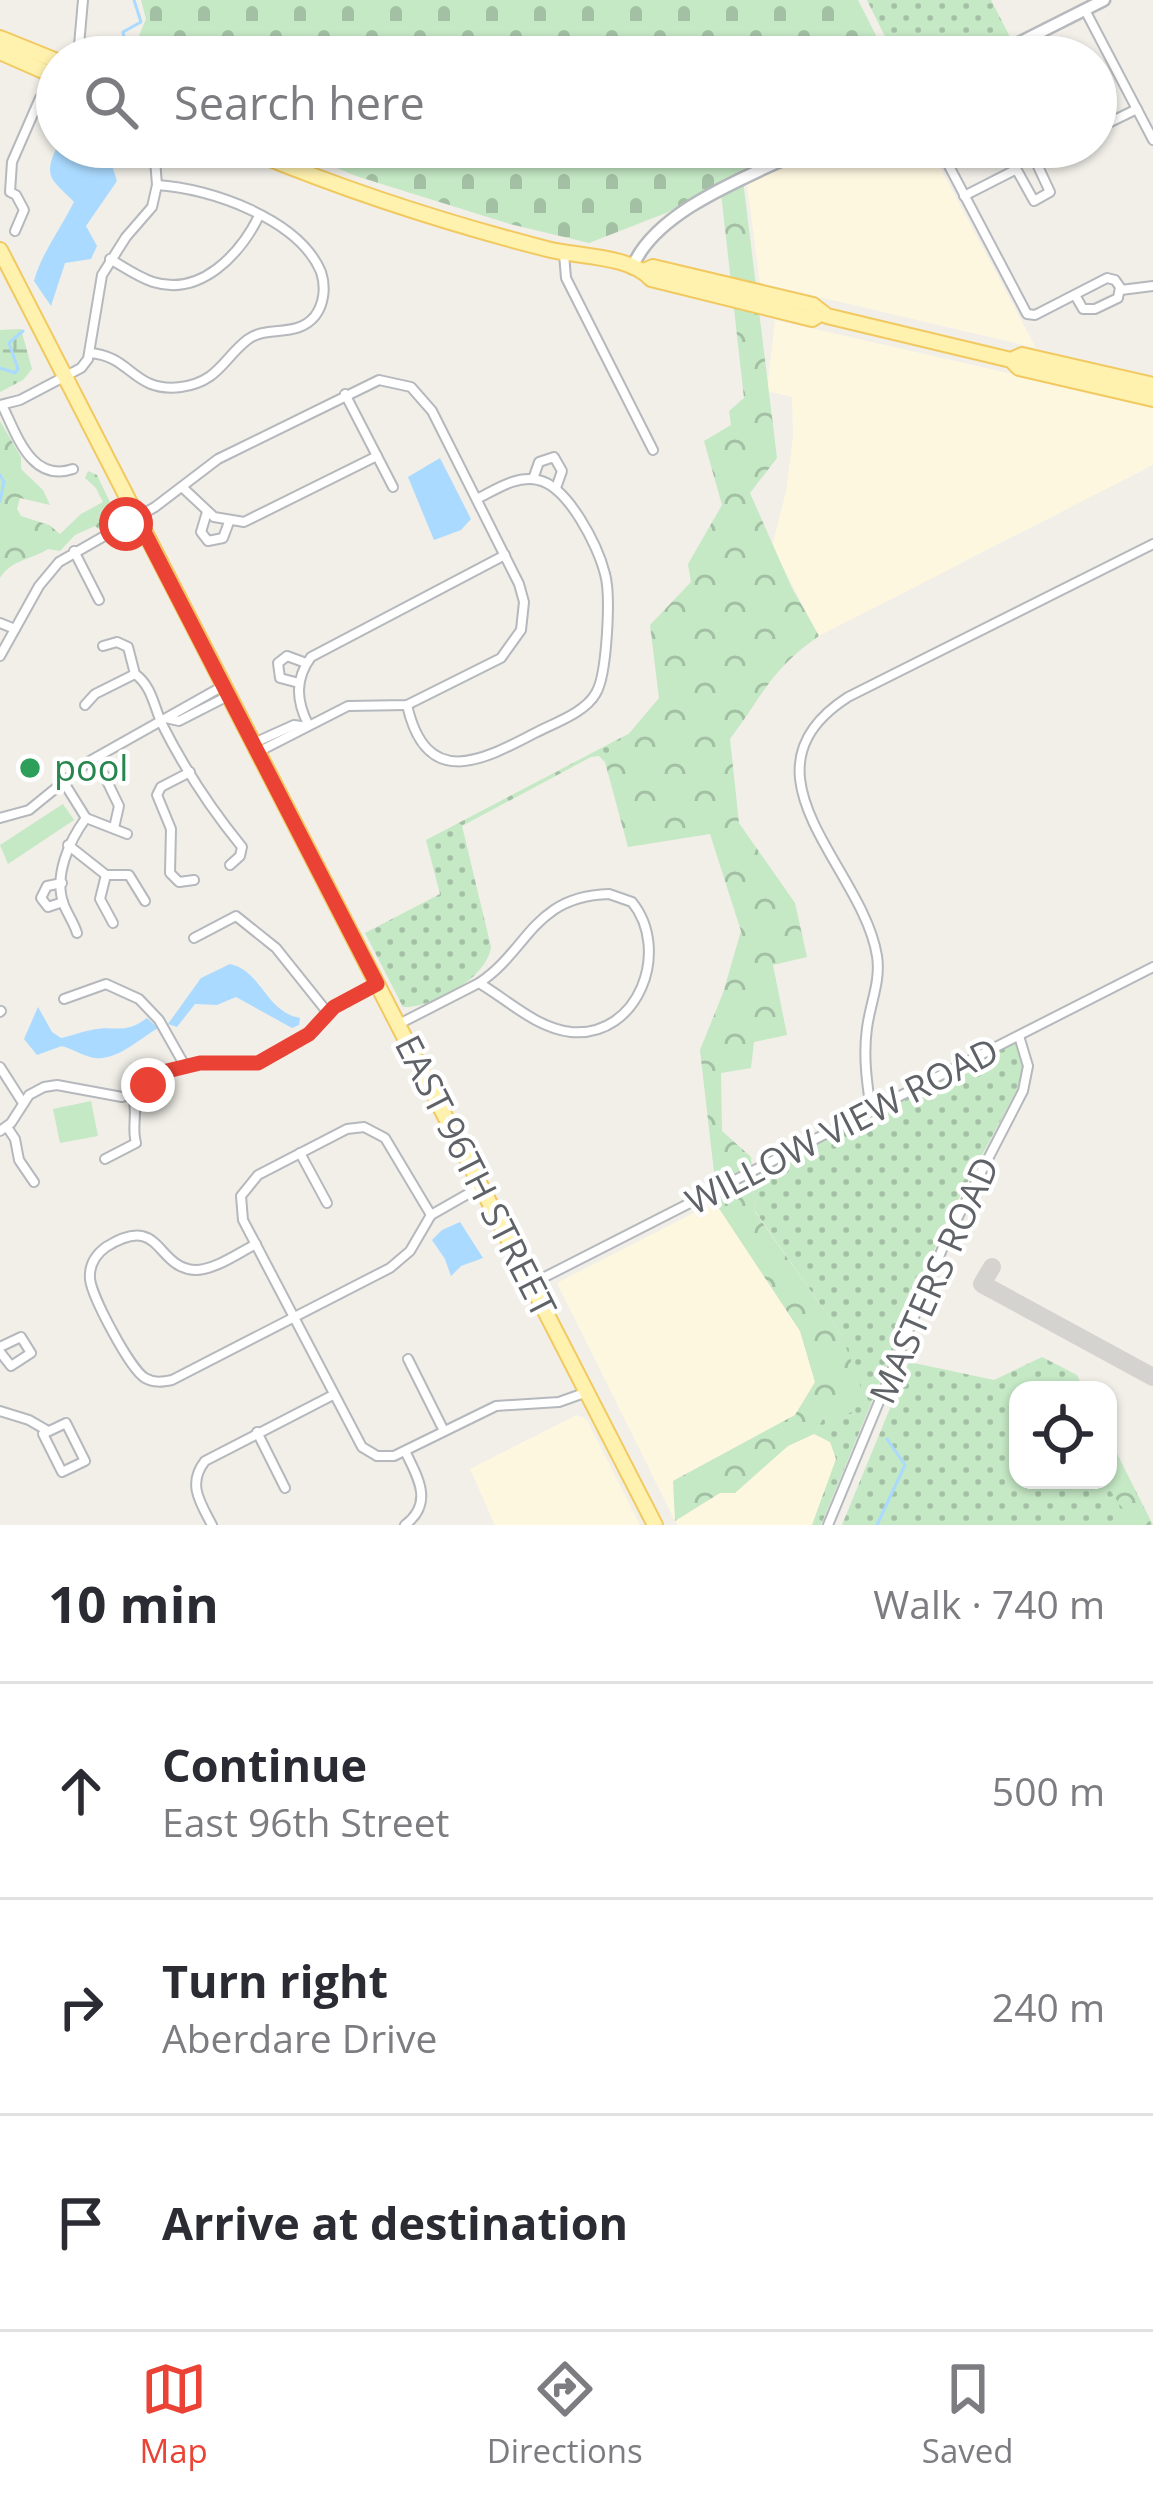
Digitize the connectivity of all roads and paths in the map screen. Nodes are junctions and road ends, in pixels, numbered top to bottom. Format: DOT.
graph roads {
  1 [pos="83,0"];
  2 [pos="1104,0"];
  3 [pos="1085,10"];
  4 [pos="80,36"];
  5 [pos="1033,36"];
  6 [pos="1099,36"];
  7 [pos="0,38"];
  8 [pos="0,52"];
  9 [pos="36,53"];
  10 [pos="36,68"];
  11 [pos="1117,71"];
  12 [pos="36,107"];
  13 [pos="1137,109"];
  14 [pos="1117,119"];
  15 [pos="1153,140"];
  16 [pos="156,168"];
  17 [pos="295,168"];
  18 [pos="769,168"];
  19 [pos="950,168"];
  20 [pos="1040,168"];
  21 [pos="1015,170"];
  22 [pos="157,184"];
  23 [pos="10,192"];
  24 [pos="964,196"];
  25 [pos="0,199"];
  26 [pos="259,216"];
  27 [pos="15,231"];
  28 [pos="0,250"];
  29 [pos="564,254"];
  30 [pos="110,260"];
  31 [pos="638,270"];
  32 [pos="1153,286"];
  33 [pos="1120,290"];
  34 [pos="1075,295"];
  35 [pos="90,353"];
  36 [pos="1011,360"];
  37 [pos="64,376"];
  38 [pos="1153,385"];
  39 [pos="345,394"];
  40 [pos="1153,399"];
  41 [pos="1,405"];
  42 [pos="653,450"];
  43 [pos="377,456"];
  44 [pos="73,469"];
  45 [pos="533,479"];
  46 [pos="182,487"];
  47 [pos="393,487"];
  48 [pos="556,488"];
  49 [pos="477,500"];
  50 [pos="207,512"];
  51 [pos="137,518"];
  52 [pos="229,522"];
  53 [pos="1153,544"];
  54 [pos="74,551"];
  55 [pos="505,555"];
  56 [pos="99,600"];
  57 [pos="0,622"];
  58 [pos="15,629"];
  59 [pos="103,646"];
  60 [pos="0,656"];
  61 [pos="306,664"];
  62 [pos="135,674"];
  63 [pos="299,683"];
  64 [pos="226,690"];
  65 [pos="407,705"];
  66 [pos="85,706"];
  67 [pos="166,722"];
  68 [pos="305,725"];
  69 [pos="256,747"];
  70 [pos="190,772"];
  71 [pos="104,775"];
  72 [pos="63,781"];
  73 [pos="0,818"];
  74 [pos="86,818"];
  75 [pos="114,828"];
  76 [pos="127,834"];
  77 [pos="68,845"];
  78 [pos="230,865"];
  79 [pos="106,875"];
  80 [pos="194,880"];
  81 [pos="62,883"];
  82 [pos="145,901"];
  83 [pos="63,902"];
  84 [pos="113,922"];
  85 [pos="77,933"];
  86 [pos="194,938"];
  87 [pos="1153,967"];
  88 [pos="479,983"];
  89 [pos="377,984"];
  90 [pos="64,999"];
  91 [pos="328,1012"];
  92 [pos="398,1024"];
  93 [pos="1019,1036"];
  94 [pos="185,1066"];
  95 [pos="0,1067"];
  96 [pos="132,1094"];
  97 [pos="23,1103"];
  98 [pos="871,1111"];
  99 [pos="4,1129"];
  100 [pos="300,1153"];
  101 [pos="105,1159"];
  102 [pos="34,1182"];
  103 [pos="482,1186"];
  104 [pos="327,1203"];
  105 [pos="431,1215"];
  106 [pos="256,1244"];
  107 [pos="531,1284"];
  108 [pos="293,1318"];
  109 [pos="409,1359"];
  110 [pos="587,1392"];
  111 [pos="333,1395"];
  112 [pos="0,1411"];
  113 [pos="444,1431"];
  114 [pos="48,1432"];
  115 [pos="257,1432"];
  116 [pos="405,1451"];
  117 [pos="285,1488"];
  118 [pos="212,1525"];
  119 [pos="405,1525"];
  120 [pos="656,1525"];
  121 [pos="828,1525"];
  1 -- 4 [label="street"];
  2 -- 3 [label="street"];
  3 -- 5 [label="street"];
  3 -- 6 [label="street"];
  7 -- 9 [label="main road"];
  8 -- 10 [label="main road"];
  11 -- 13 [label="street"];
  12 -- 23 [label="street"];
  13 -- 14 [label="street"];
  13 -- 15 [label="street"];
  16 -- 22 [label="street"];
  17 -- 29 [label="main road"];
  18 -- 31 [label="street"];
  19 -- 24 [label="street"];
  20 -- 21 [label="street"];
  21 -- 24 [label="street"];
  22 -- 26 [label="street"];
  22 -- 30 [label="street"];
  23 -- 25 [label="street"];
  23 -- 27 [label="street"];
  24 -- 34 [label="street"];
  26 -- 30 [label="street"];
  26 -- 35 [label="street"];
  28 -- 37 [label="main road, EAST 96TH STREET"];
  29 -- 31 [label="main road"];
  29 -- 42 [label="street"];
  30 -- 35 [label="street"];
  31 -- 36 [label="main road"];
  32 -- 33 [label="street"];
  33 -- 34 [label="street"];
  33 -- 34 [label="street"];
  35 -- 37 [label="street"];
  36 -- 38 [label="main road"];
  36 -- 40 [label="main road"];
  37 -- 41 [label="street"];
  37 -- 51 [label="main road, EAST 96TH STREET"];
  39 -- 43 [label="street"];
  39 -- 46 [label="street"];
  39 -- 49 [label="street"];
  41 -- 44 [label="street"];
  43 -- 47 [label="street"];
  43 -- 52 [label="street"];
  45 -- 48 [label="street"];
  45 -- 48 [label="street"];
  45 -- 49 [label="street"];
  46 -- 50 [label="street"];
  46 -- 51 [label="street"];
  48 -- 65 [label="street"];
  49 -- 55 [label="street"];
  50 -- 52 [label="street"];
  50 -- 52 [label="street"];
  51 -- 54 [label="street"];
  51 -- 64 [label="main road, EAST 96TH STREET"];
  53 -- 98 [label="street"];
  54 -- 56 [label="street"];
  54 -- 58 [label="street"];
  55 -- 61 [label="street"];
  55 -- 65 [label="street"];
  57 -- 58 [label="street"];
  58 -- 60 [label="street"];
  59 -- 62 [label="street"];
  61 -- 63 [label="street"];
  61 -- 63 [label="street"];
  62 -- 66 [label="street"];
  62 -- 67 [label="street"];
  63 -- 68 [label="street"];
  64 -- 67 [label="street"];
  64 -- 69 [label="main road, EAST 96TH STREET"];
  65 -- 68 [label="street"];
  67 -- 70 [label="street"];
  67 -- 72 [label="street"];
  68 -- 69 [label="street"];
  69 -- 89 [label="main road, EAST 96TH STREET"];
  70 -- 78 [label="street"];
  70 -- 80 [label="street"];
  71 -- 75 [label="street"];
  72 -- 73 [label="street"];
  72 -- 74 [label="street"];
  74 -- 75 [label="street"];
  74 -- 77 [label="street"];
  75 -- 76 [label="street"];
  77 -- 79 [label="street"];
  77 -- 81 [label="street"];
  79 -- 82 [label="street"];
  79 -- 84 [label="street"];
  81 -- 83 [label="street"];
  81 -- 83 [label="street"];
  83 -- 85 [label="street"];
  86 -- 91 [label="street"];
  87 -- 93 [label="street, WILLOW VIEW ROAD"];
  88 -- 88 [label="street"];
  88 -- 92 [label="street"];
  89 -- 91 [label="street"];
  89 -- 92 [label="main road, EAST 96TH STREET"];
  90 -- 94 [label="street"];
  91 -- 94 [label="street"];
  92 -- 103 [label="main road, EAST 96TH STREET"];
  93 -- 98 [label="street, WILLOW VIEW ROAD"];
  93 -- 121 [label="street, MASTERS ROAD"];
  94 -- 96 [label="street"];
  95 -- 97 [label="street"];
  96 -- 97 [label="street"];
  96 -- 101 [label="street"];
  97 -- 99 [label="street"];
  98 -- 107 [label="street, WILLOW VIEW ROAD"];
  99 -- 102 [label="street"];
  100 -- 104 [label="street"];
  100 -- 105 [label="street"];
  100 -- 106 [label="street"];
  103 -- 105 [label="street"];
  103 -- 107 [label="main road, EAST 96TH STREET"];
  105 -- 108 [label="street"];
  106 -- 108 [label="street"];
  106 -- 108 [label="street"];
  107 -- 110 [label="main road, EAST 96TH STREET"];
  108 -- 111 [label="street"];
  109 -- 113 [label="street"];
  110 -- 113 [label="street"];
  110 -- 120 [label="main road, EAST 96TH STREET"];
  111 -- 115 [label="street"];
  111 -- 116 [label="street"];
  112 -- 114 [label="street"];
  113 -- 116 [label="street"];
  114 -- 114 [label="street"];
  115 -- 117 [label="street"];
  115 -- 118 [label="street"];
  116 -- 119 [label="street"];
}
